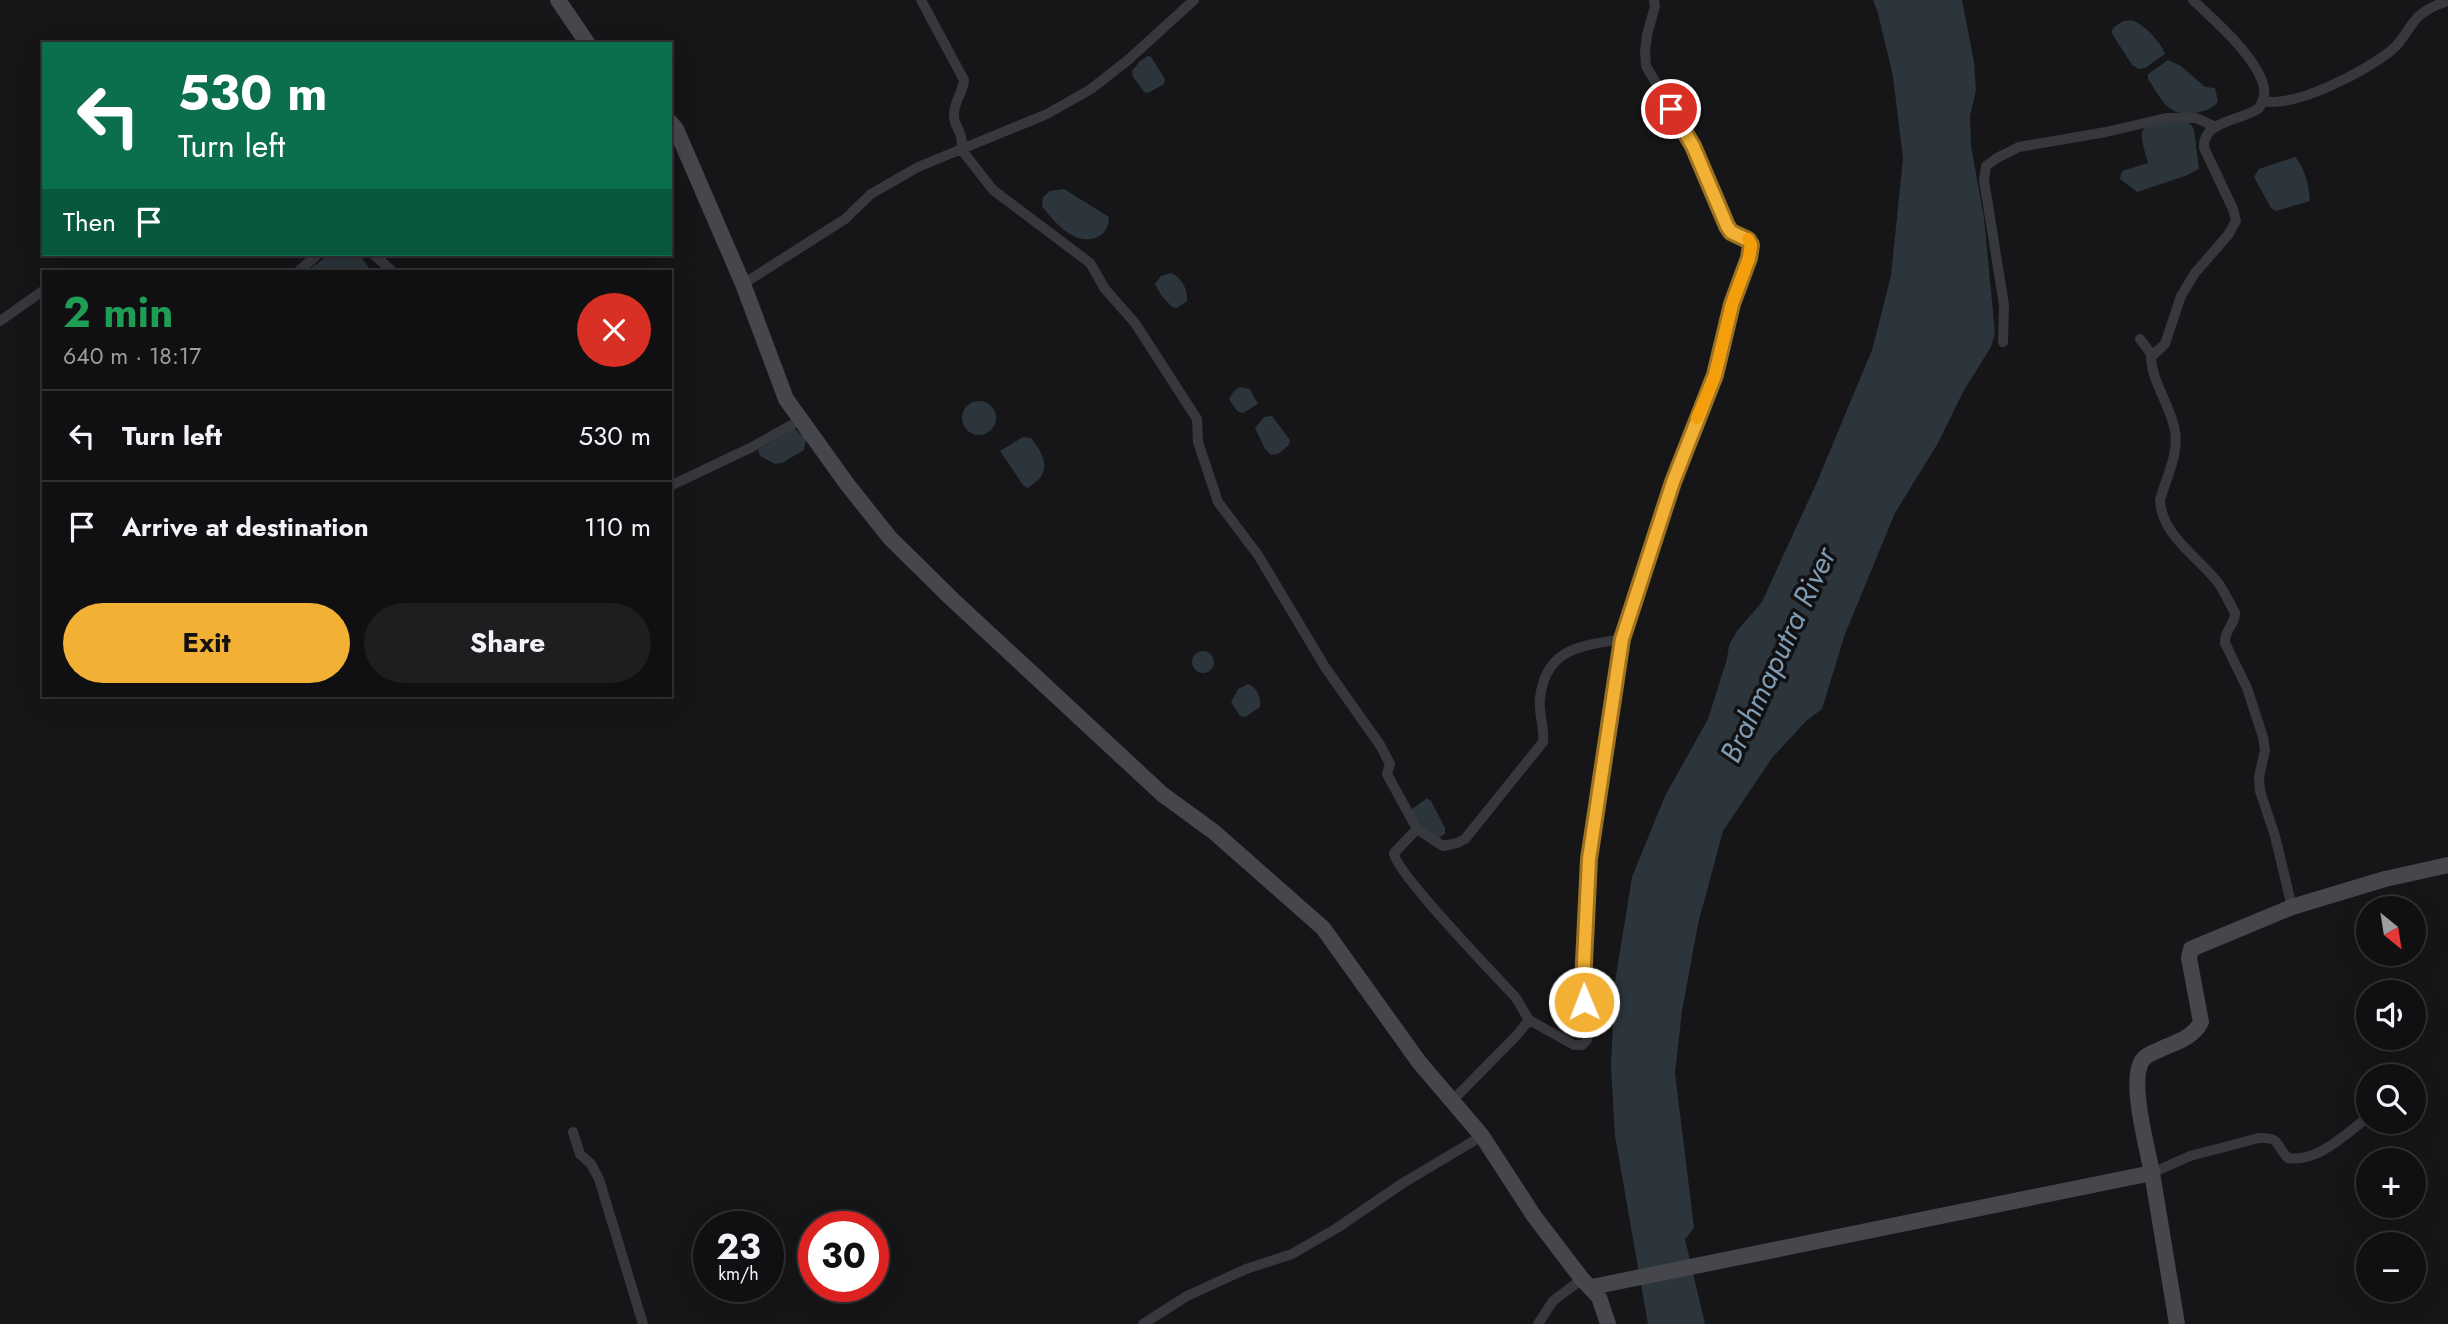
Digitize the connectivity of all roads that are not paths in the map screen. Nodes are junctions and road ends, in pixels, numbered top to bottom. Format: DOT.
graph roads {
  1 [pos="558,0"];
  2 [pos="921,0"];
  3 [pos="1194,0"];
  4 [pos="1654,0"];
  5 [pos="2193,0"];
  6 [pos="2448,1"];
  7 [pos="587,42"];
  8 [pos="2263,101"];
  9 [pos="672,124"];
  10 [pos="2216,127"];
  11 [pos="961,149"];
  12 [pos="316,256"];
  13 [pos="375,256"];
  14 [pos="300,270"];
  15 [pos="391,270"];
  16 [pos="743,284"];
  17 [pos="42,291"];
  18 [pos="0,321"];
  19 [pos="2140,339"];
  20 [pos="2003,342"];
  21 [pos="2152,355"];
  22 [pos="800,420"];
  23 [pos="672,485"];
  24 [pos="1622,639"];
  25 [pos="1417,829"];
  26 [pos="2448,865"];
  27 [pos="2291,907"];
  28 [pos="1529,1020"];
  29 [pos="1452,1101"];
  30 [pos="2356,1127"];
  31 [pos="573,1132"];
  32 [pos="1482,1136"];
  33 [pos="2152,1173"];
  34 [pos="1587,1283"];
  35 [pos="643,1324"];
  36 [pos="1143,1324"];
  37 [pos="1538,1324"];
  38 [pos="1608,1324"];
  39 [pos="2177,1324"];
  1 -- 7 [label="street"];
  2 -- 11 [label="street"];
  3 -- 11 [label="street"];
  4 -- 24 [label="street"];
  5 -- 8 [label="street"];
  6 -- 8 [label="street"];
  8 -- 10 [label="street"];
  9 -- 16 [label="street"];
  10 -- 20 [label="street"];
  10 -- 21 [label="street"];
  11 -- 16 [label="street"];
  11 -- 25 [label="street"];
  12 -- 14 [label="street"];
  13 -- 15 [label="street"];
  16 -- 22 [label="street"];
  17 -- 18 [label="street"];
  19 -- 21 [label="street"];
  21 -- 27 [label="street"];
  22 -- 23 [label="street"];
  22 -- 29 [label="street"];
  24 -- 25 [label="street"];
  24 -- 28 [label="street"];
  25 -- 28 [label="street"];
  26 -- 27 [label="street"];
  27 -- 33 [label="street"];
  28 -- 29 [label="street"];
  29 -- 32 [label="street"];
  30 -- 33 [label="street"];
  31 -- 35 [label="street"];
  32 -- 34 [label="street"];
  32 -- 36 [label="street"];
  33 -- 34 [label="street"];
  33 -- 39 [label="street"];
  34 -- 37 [label="street"];
  34 -- 38 [label="street"];
}
